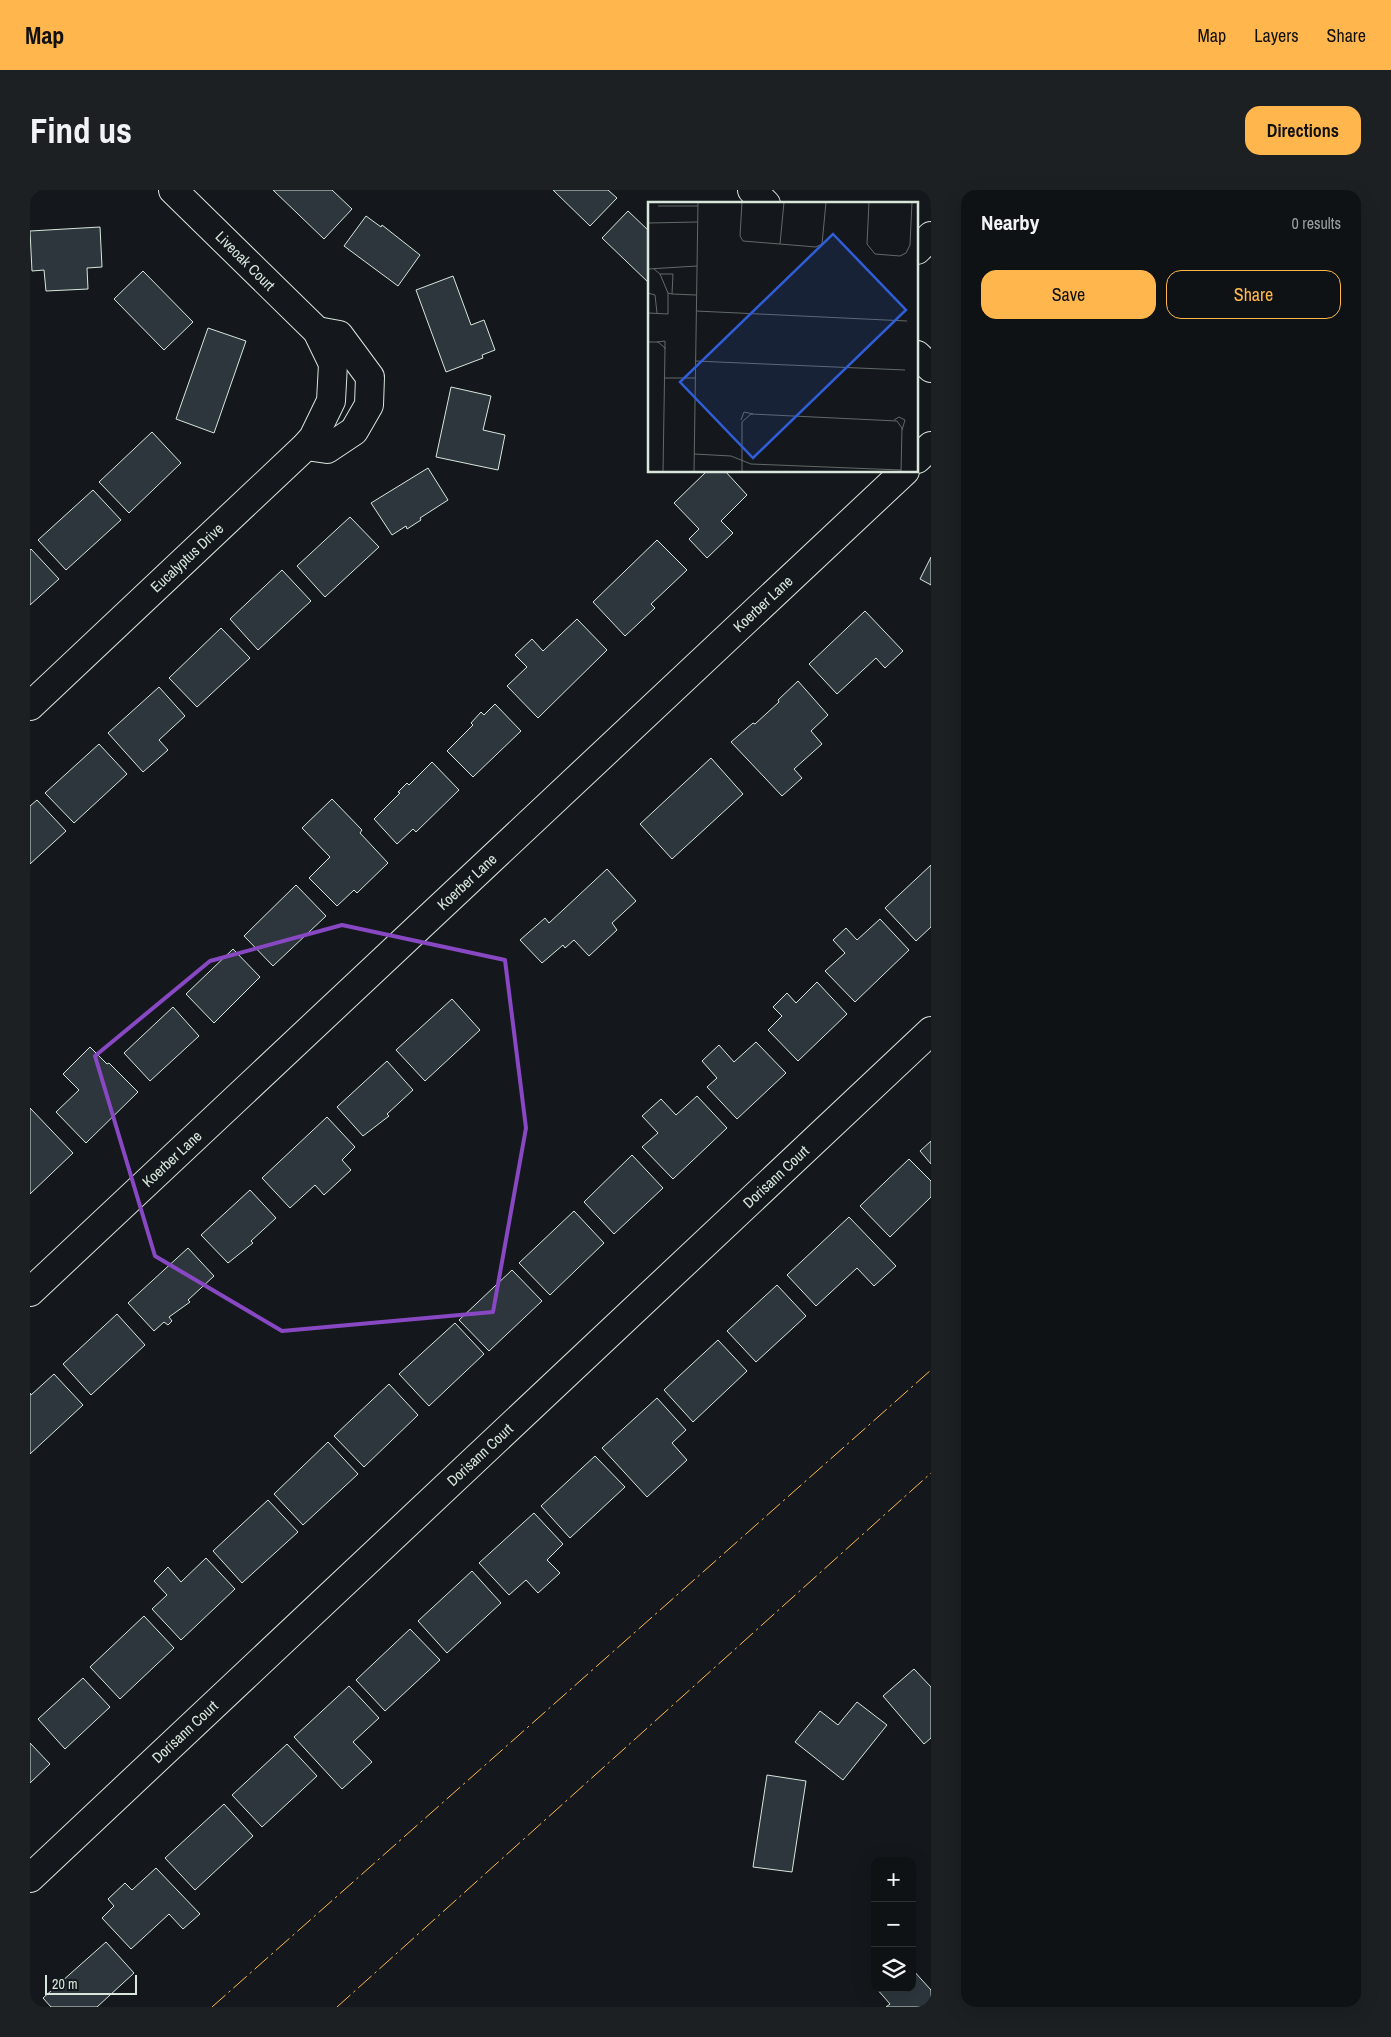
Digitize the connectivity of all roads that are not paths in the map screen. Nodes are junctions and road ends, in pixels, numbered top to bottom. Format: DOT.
graph roads {
  1 [pos="173,190"];
  2 [pos="752,190"];
  3 [pos="764,202"];
  4 [pos="931,236"];
  5 [pos="918,249"];
  6 [pos="317,331"];
  7 [pos="918,356"];
  8 [pos="931,368"];
  9 [pos="331,401"];
  10 [pos="306,446"];
  11 [pos="931,446"];
  12 [pos="918,458"];
  13 [pos="904,472"];
  14 [pos="30,706"];
  15 [pos="931,1031"];
  16 [pos="30,1292"];
  17 [pos="30,1878"];
  1 -- 6 [label="street, Liveoak Court"];
  2 -- 3 [label="street"];
  4 -- 5 [label="street"];
  6 -- 9 [label="street, Liveoak Court"];
  6 -- 10 [label="street, Liveoak Court"];
  7 -- 8 [label="street"];
  9 -- 10 [label="street, Eucalyptus Drive"];
  10 -- 14 [label="street, Eucalyptus Drive"];
  11 -- 12 [label="street"];
  13 -- 16 [label="street, Koerber Lane"];
  15 -- 17 [label="street, Dorisann Court"];
}
